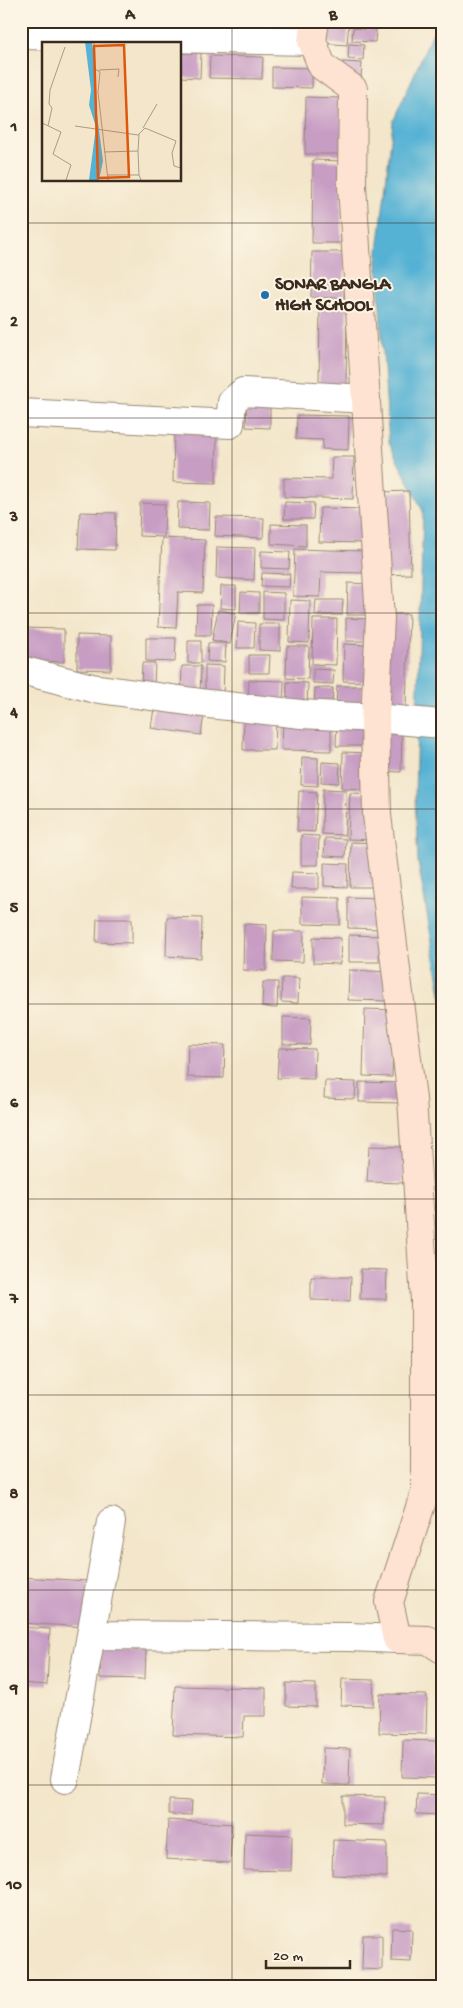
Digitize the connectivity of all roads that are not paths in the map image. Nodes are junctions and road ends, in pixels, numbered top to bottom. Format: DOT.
graph roads {
  1 [pos="313,31"];
  2 [pos="21,35"];
  3 [pos="366,398"];
  4 [pos="21,413"];
  5 [pos="21,670"];
  6 [pos="375,718"];
  7 [pos="442,724"];
  8 [pos="111,1522"];
  9 [pos="91,1635"];
  10 [pos="397,1639"];
  11 [pos="442,1649"];
  12 [pos="65,1779"];
  1 -- 2 [label="street"];
  1 -- 3 [label="street"];
  3 -- 4 [label="street"];
  3 -- 6 [label="street"];
  5 -- 6 [label="street"];
  6 -- 7 [label="street"];
  6 -- 10 [label="street"];
  8 -- 9 [label="street"];
  9 -- 10 [label="street"];
  9 -- 12 [label="street"];
  10 -- 11 [label="street"];
}
